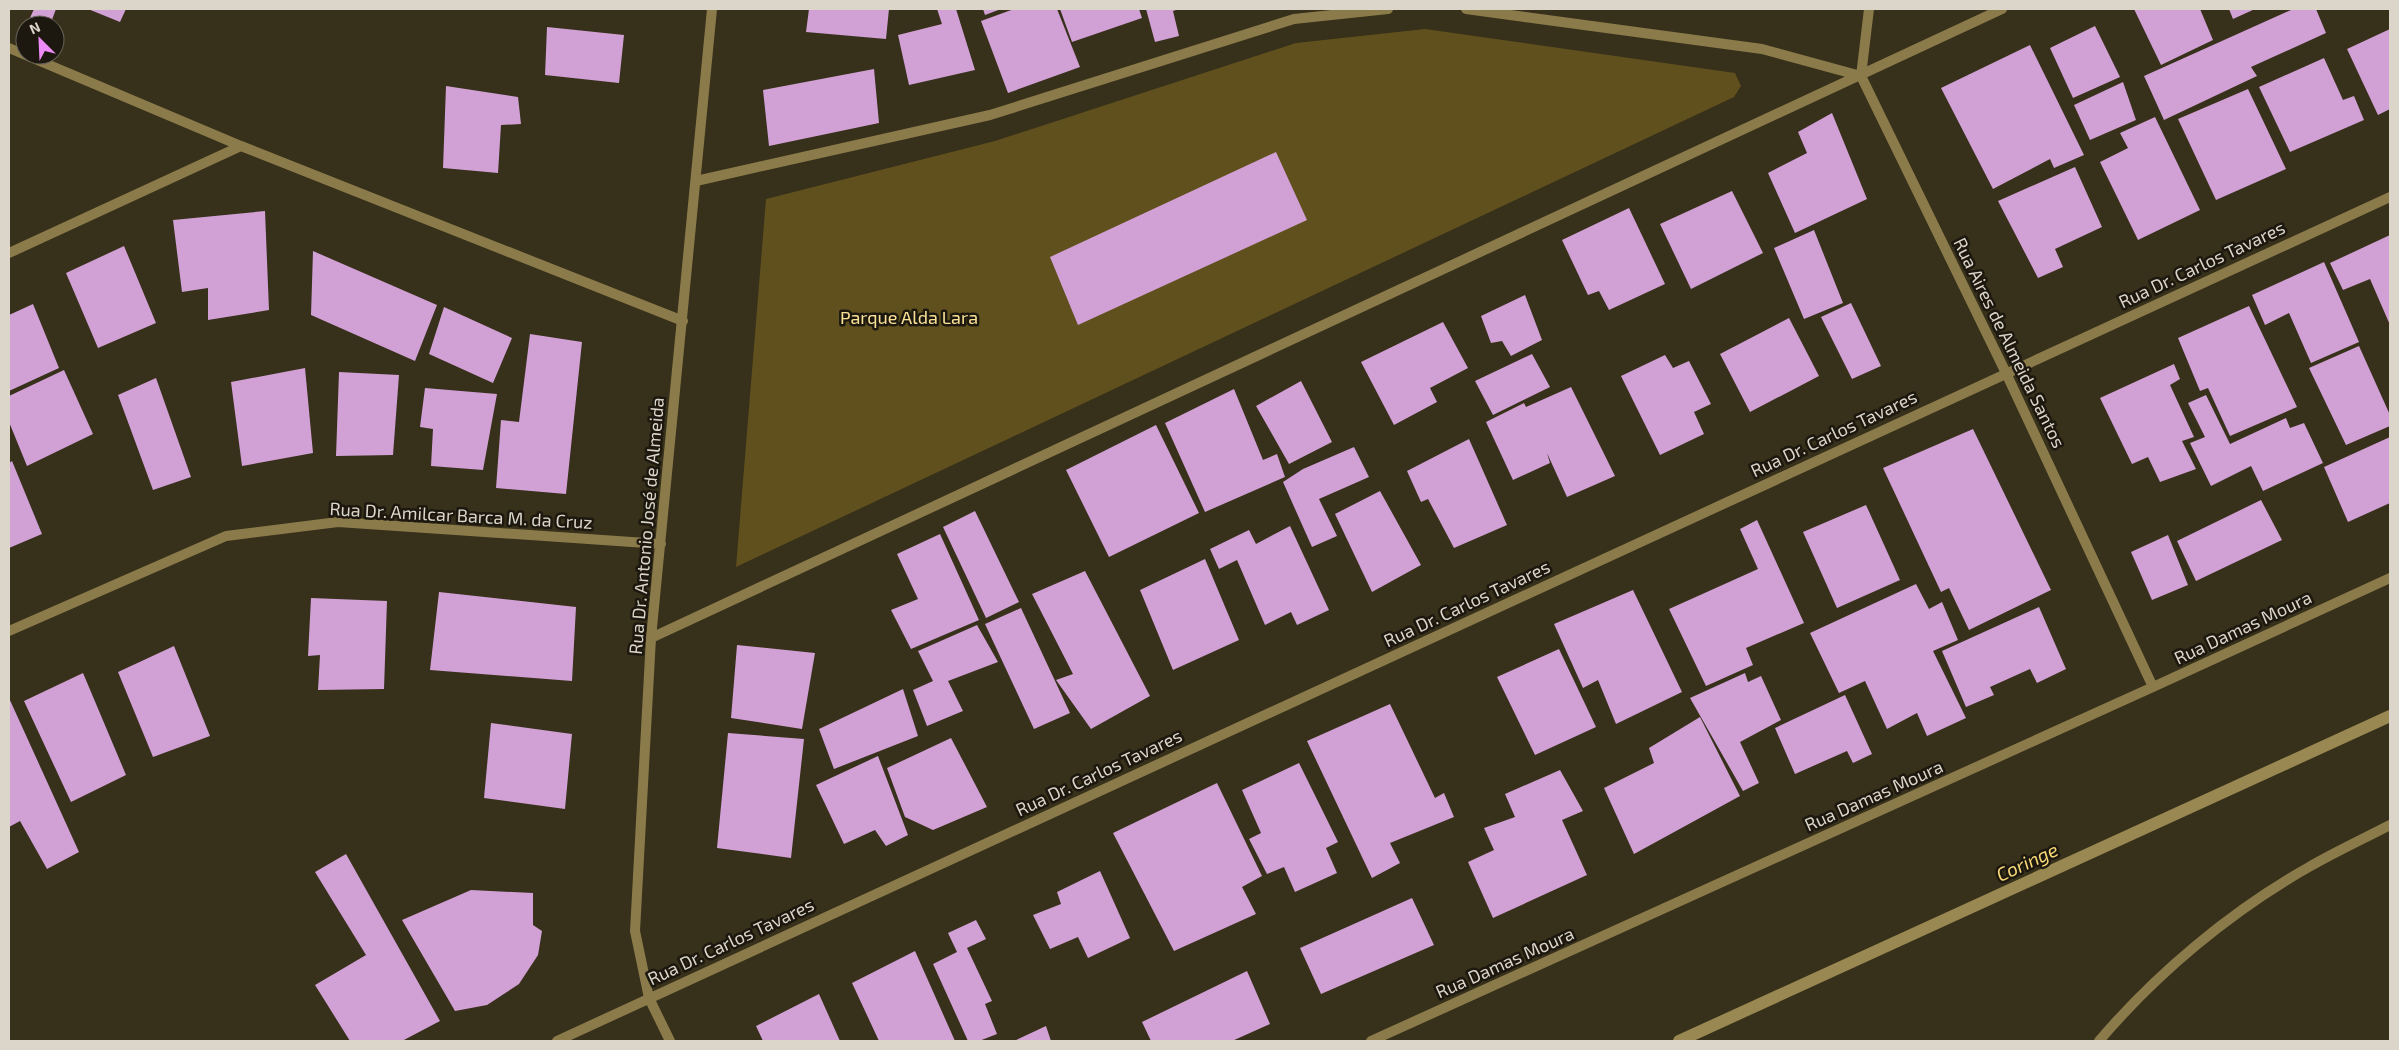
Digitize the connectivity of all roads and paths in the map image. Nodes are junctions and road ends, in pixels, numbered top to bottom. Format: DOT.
graph roads {
  1 [pos="712,9"];
  2 [pos="1388,9"];
  3 [pos="1466,9"];
  4 [pos="1869,9"];
  5 [pos="2002,9"];
  6 [pos="9,48"];
  7 [pos="1861,76"];
  8 [pos="241,146"];
  9 [pos="696,181"];
  10 [pos="2390,197"];
  11 [pos="9,252"];
  12 [pos="683,321"];
  13 [pos="2006,373"];
  14 [pos="661,544"];
  15 [pos="2390,578"];
  16 [pos="9,631"];
  17 [pos="651,638"];
  18 [pos="2153,687"];
  19 [pos="2390,825"];
  20 [pos="649,998"];
  21 [pos="557,1041"];
  22 [pos="670,1041"];
  23 [pos="1370,1041"];
  24 [pos="2099,1041"];
  1 -- 9 [label="street, Rua Dr. Antonio José de Almeida"];
  2 -- 9 [label="street"];
  3 -- 7 [label="street"];
  4 -- 7 [label="street"];
  5 -- 7 [label="street"];
  6 -- 8 [label="street"];
  7 -- 13 [label="street, Rua Aires de Almeida Santos"];
  7 -- 17 [label="street"];
  8 -- 11 [label="street"];
  8 -- 12 [label="street"];
  9 -- 12 [label="street, Rua Dr. Antonio José de Almeida"];
  10 -- 13 [label="street, Rua Dr. Carlos Tavares"];
  12 -- 14 [label="street, Rua Dr. Antonio José de Almeida"];
  13 -- 18 [label="street, Rua Aires de Almeida Santos"];
  13 -- 20 [label="street, Rua Dr. Carlos Tavares"];
  14 -- 16 [label="street, Rua Dr. Amilcar Barca M. da Cruz"];
  14 -- 17 [label="street, Rua Dr. Antonio José de Almeida"];
  15 -- 18 [label="street, Rua Damas Moura"];
  17 -- 20 [label="street, Rua Dr. Antonio José de Almeida"];
  18 -- 23 [label="street, Rua Damas Moura"];
  19 -- 24 [label="street"];
  20 -- 21 [label="street, Rua Dr. Carlos Tavares"];
  20 -- 22 [label="street, Rua Dr. Antonio José de Almeida"];
}
